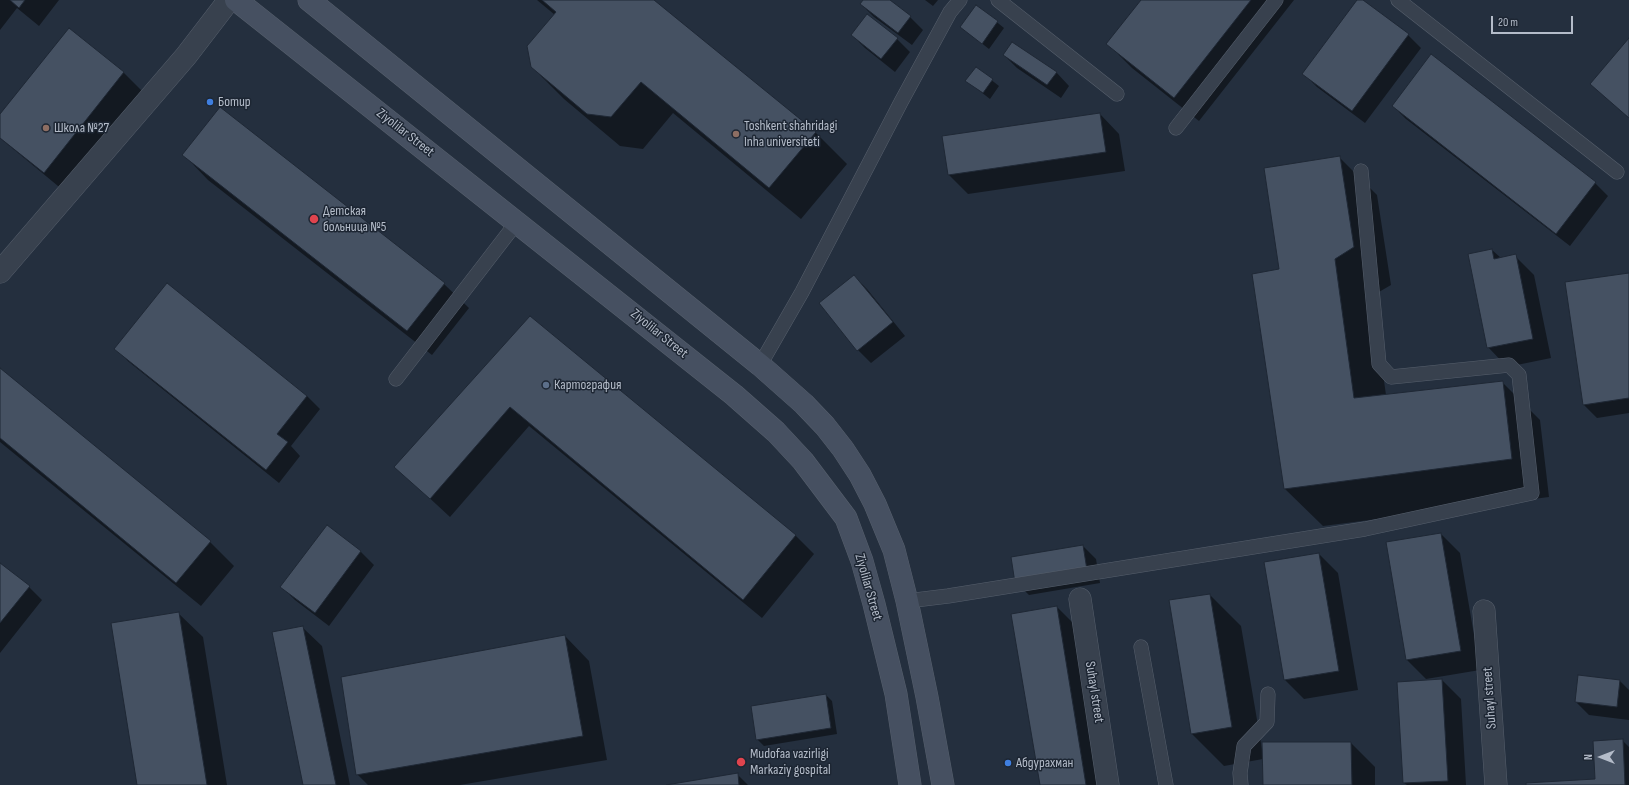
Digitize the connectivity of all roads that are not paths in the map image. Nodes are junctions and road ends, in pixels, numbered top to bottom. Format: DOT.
graph roads {
  1 [pos="229,0"];
  2 [pos="236,0"];
  3 [pos="310,0"];
  4 [pos="960,0"];
  5 [pos="998,0"];
  6 [pos="1276,0"];
  7 [pos="1398,0"];
  8 [pos="1117,94"];
  9 [pos="1176,128"];
  10 [pos="1361,171"];
  11 [pos="1617,172"];
  12 [pos="517,222"];
  13 [pos="0,272"];
  14 [pos="760,365"];
  15 [pos="396,379"];
  16 [pos="1080,599"];
  17 [pos="907,601"];
  18 [pos="1484,612"];
  19 [pos="1141,647"];
  20 [pos="1268,694"];
  21 [pos="910,785"];
  22 [pos="943,785"];
  23 [pos="1108,785"];
  24 [pos="1166,785"];
  25 [pos="1241,785"];
  26 [pos="1496,785"];
  1 -- 13 [label="street"];
  2 -- 12 [label="main road, Ziyolilar Street"];
  3 -- 14 [label="main road"];
  4 -- 14 [label="lane"];
  5 -- 8 [label="lane"];
  6 -- 9 [label="lane"];
  7 -- 11 [label="lane"];
  10 -- 17 [label="lane"];
  12 -- 15 [label="lane"];
  12 -- 21 [label="main road, Ziyolilar Street"];
  14 -- 17 [label="main road"];
  16 -- 23 [label="street, Suhayl street"];
  17 -- 22 [label="main road"];
  18 -- 26 [label="street, Suhayl street"];
  19 -- 24 [label="lane"];
  20 -- 25 [label="lane"];
}
